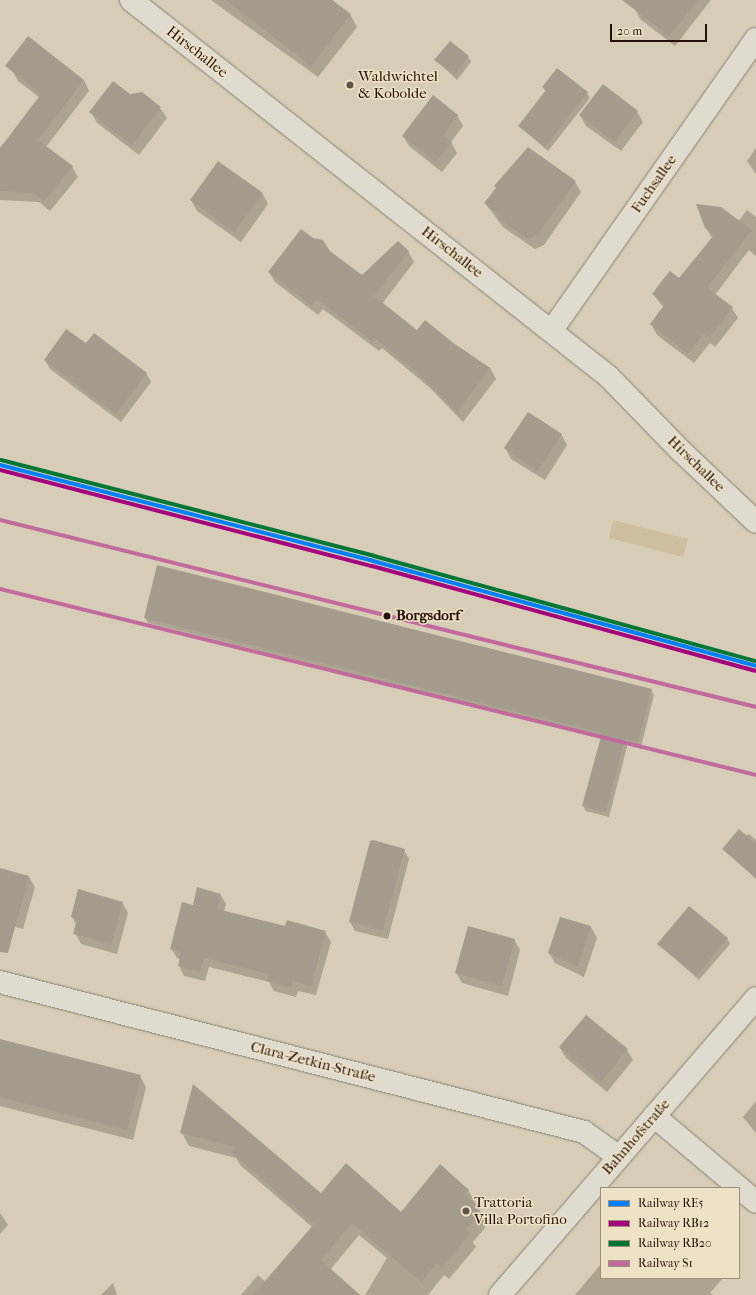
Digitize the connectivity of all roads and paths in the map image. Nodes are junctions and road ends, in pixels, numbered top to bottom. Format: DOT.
graph roads {
  1 [pos="132,0"];
  2 [pos="756,39"];
  3 [pos="552,330"];
  4 [pos="756,522"];
  5 [pos="0,982"];
  6 [pos="756,998"];
  7 [pos="654,1116"];
  8 [pos="619,1157"];
  9 [pos="738,1187"];
  10 [pos="740,1189"];
  11 [pos="756,1202"];
  12 [pos="500,1295"];
  1 -- 3 [label="street, Hirschallee"];
  2 -- 3 [label="street, Fuchsallee"];
  3 -- 4 [label="street, Hirschallee"];
  5 -- 8 [label="street, Clara-Zetkin-Straße"];
  6 -- 7 [label="street, Bahnhofstraße"];
  7 -- 8 [label="street, Bahnhofstraße"];
  7 -- 9 [label="street"];
  8 -- 12 [label="street, Bahnhofstraße"];
  10 -- 11 [label="street"];
}
